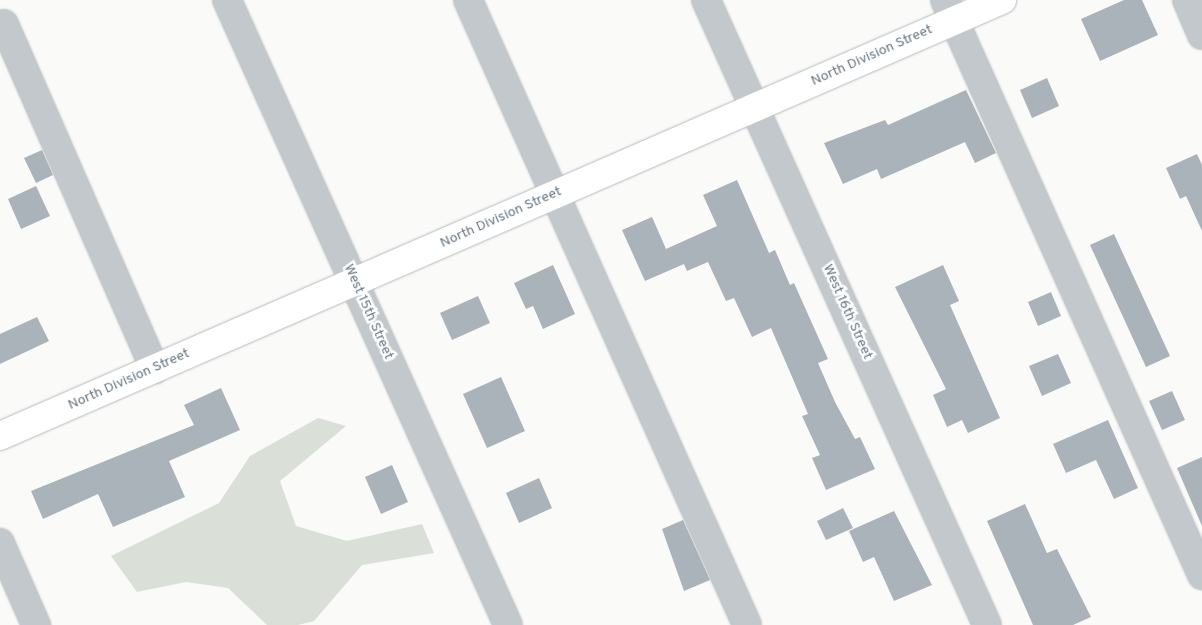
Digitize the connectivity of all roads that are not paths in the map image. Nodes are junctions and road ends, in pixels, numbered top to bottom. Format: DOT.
graph roads {
  1 [pos="228,0"];
  2 [pos="468,0"];
  3 [pos="706,0"];
  4 [pos="1002,0"];
  5 [pos="1187,0"];
  6 [pos="949,10"];
  7 [pos="4,24"];
  8 [pos="1202,35"];
  9 [pos="755,107"];
  10 [pos="555,194"];
  11 [pos="354,282"];
  12 [pos="155,368"];
  13 [pos="0,436"];
  14 [pos="0,543"];
  15 [pos="1202,575"];
  16 [pos="36,625"];
  17 [pos="508,625"];
  18 [pos="746,625"];
  19 [pos="987,625"];
  1 -- 11 [label="street, West 15th Street"];
  2 -- 10 [label="street"];
  3 -- 9 [label="street, West 16th Street"];
  4 -- 6 [label="main road, North Division Street"];
  5 -- 8 [label="street"];
  6 -- 9 [label="main road, North Division Street"];
  6 -- 15 [label="street"];
  7 -- 12 [label="street"];
  9 -- 10 [label="main road, North Division Street"];
  9 -- 19 [label="street, West 16th Street"];
  10 -- 11 [label="main road, North Division Street"];
  10 -- 18 [label="street"];
  11 -- 12 [label="main road, North Division Street"];
  11 -- 17 [label="street, West 15th Street"];
  12 -- 13 [label="main road, North Division Street"];
  14 -- 16 [label="street"];
}
